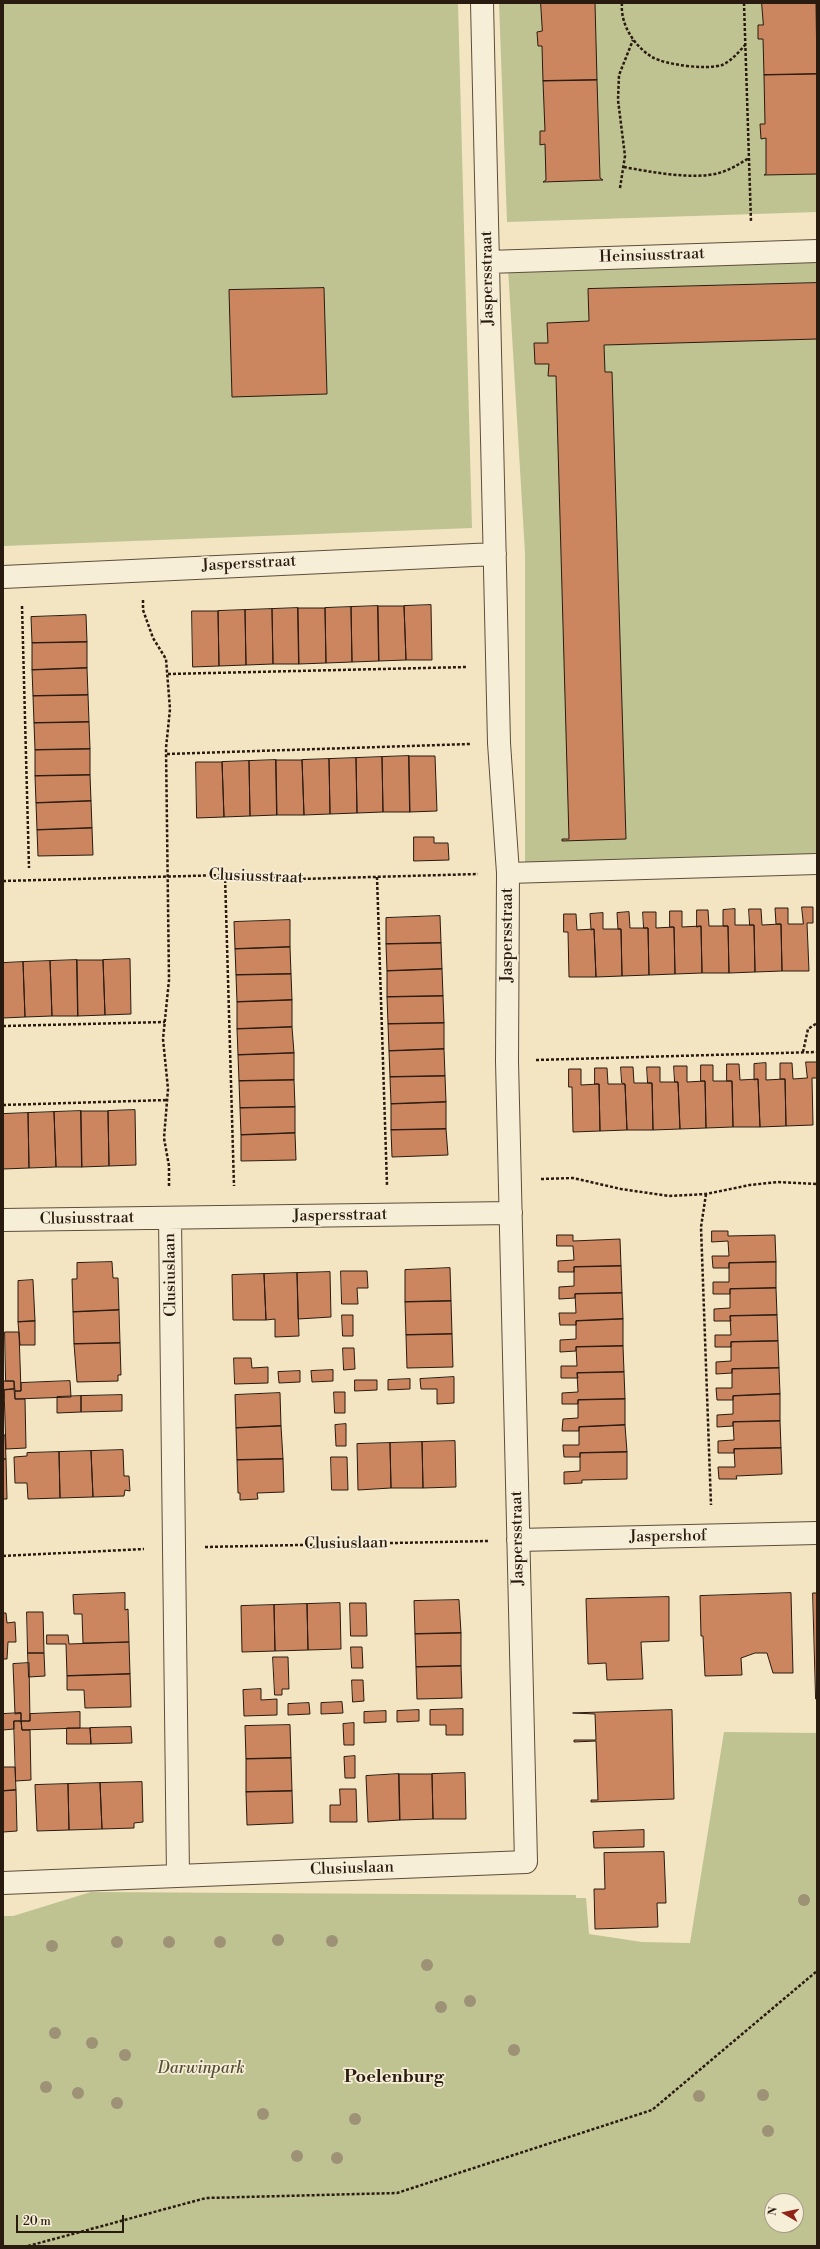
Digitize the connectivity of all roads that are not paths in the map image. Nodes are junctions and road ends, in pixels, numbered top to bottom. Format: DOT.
graph roads {
  1 [pos="482,3"];
  2 [pos="817,251"];
  3 [pos="488,262"];
  4 [pos="495,554"];
  5 [pos="12,576"];
  6 [pos="817,864"];
  7 [pos="508,873"];
  8 [pos="511,1213"];
  9 [pos="170,1218"];
  10 [pos="3,1220"];
  11 [pos="817,1533"];
  12 [pos="518,1540"];
  13 [pos="526,1862"];
  14 [pos="178,1876"];
  15 [pos="3,1883"];
  1 -- 3 [label="street, Jaspersstraat"];
  2 -- 3 [label="street, Heinsiusstraat"];
  3 -- 4 [label="street, Jaspersstraat"];
  4 -- 5 [label="street, Jaspersstraat"];
  4 -- 7 [label="street, Jaspersstraat"];
  6 -- 7 [label="lane, Jaspersstraat"];
  7 -- 8 [label="street, Jaspersstraat"];
  8 -- 9 [label="street, Jaspersstraat"];
  8 -- 12 [label="street, Jaspersstraat"];
  9 -- 10 [label="street, Clusiusstraat"];
  9 -- 14 [label="street, Clusiuslaan"];
  11 -- 12 [label="street, Jaspershof"];
  12 -- 13 [label="street, Jaspersstraat"];
  13 -- 14 [label="street, Clusiuslaan"];
  14 -- 15 [label="street, Clusiuslaan"];
}
